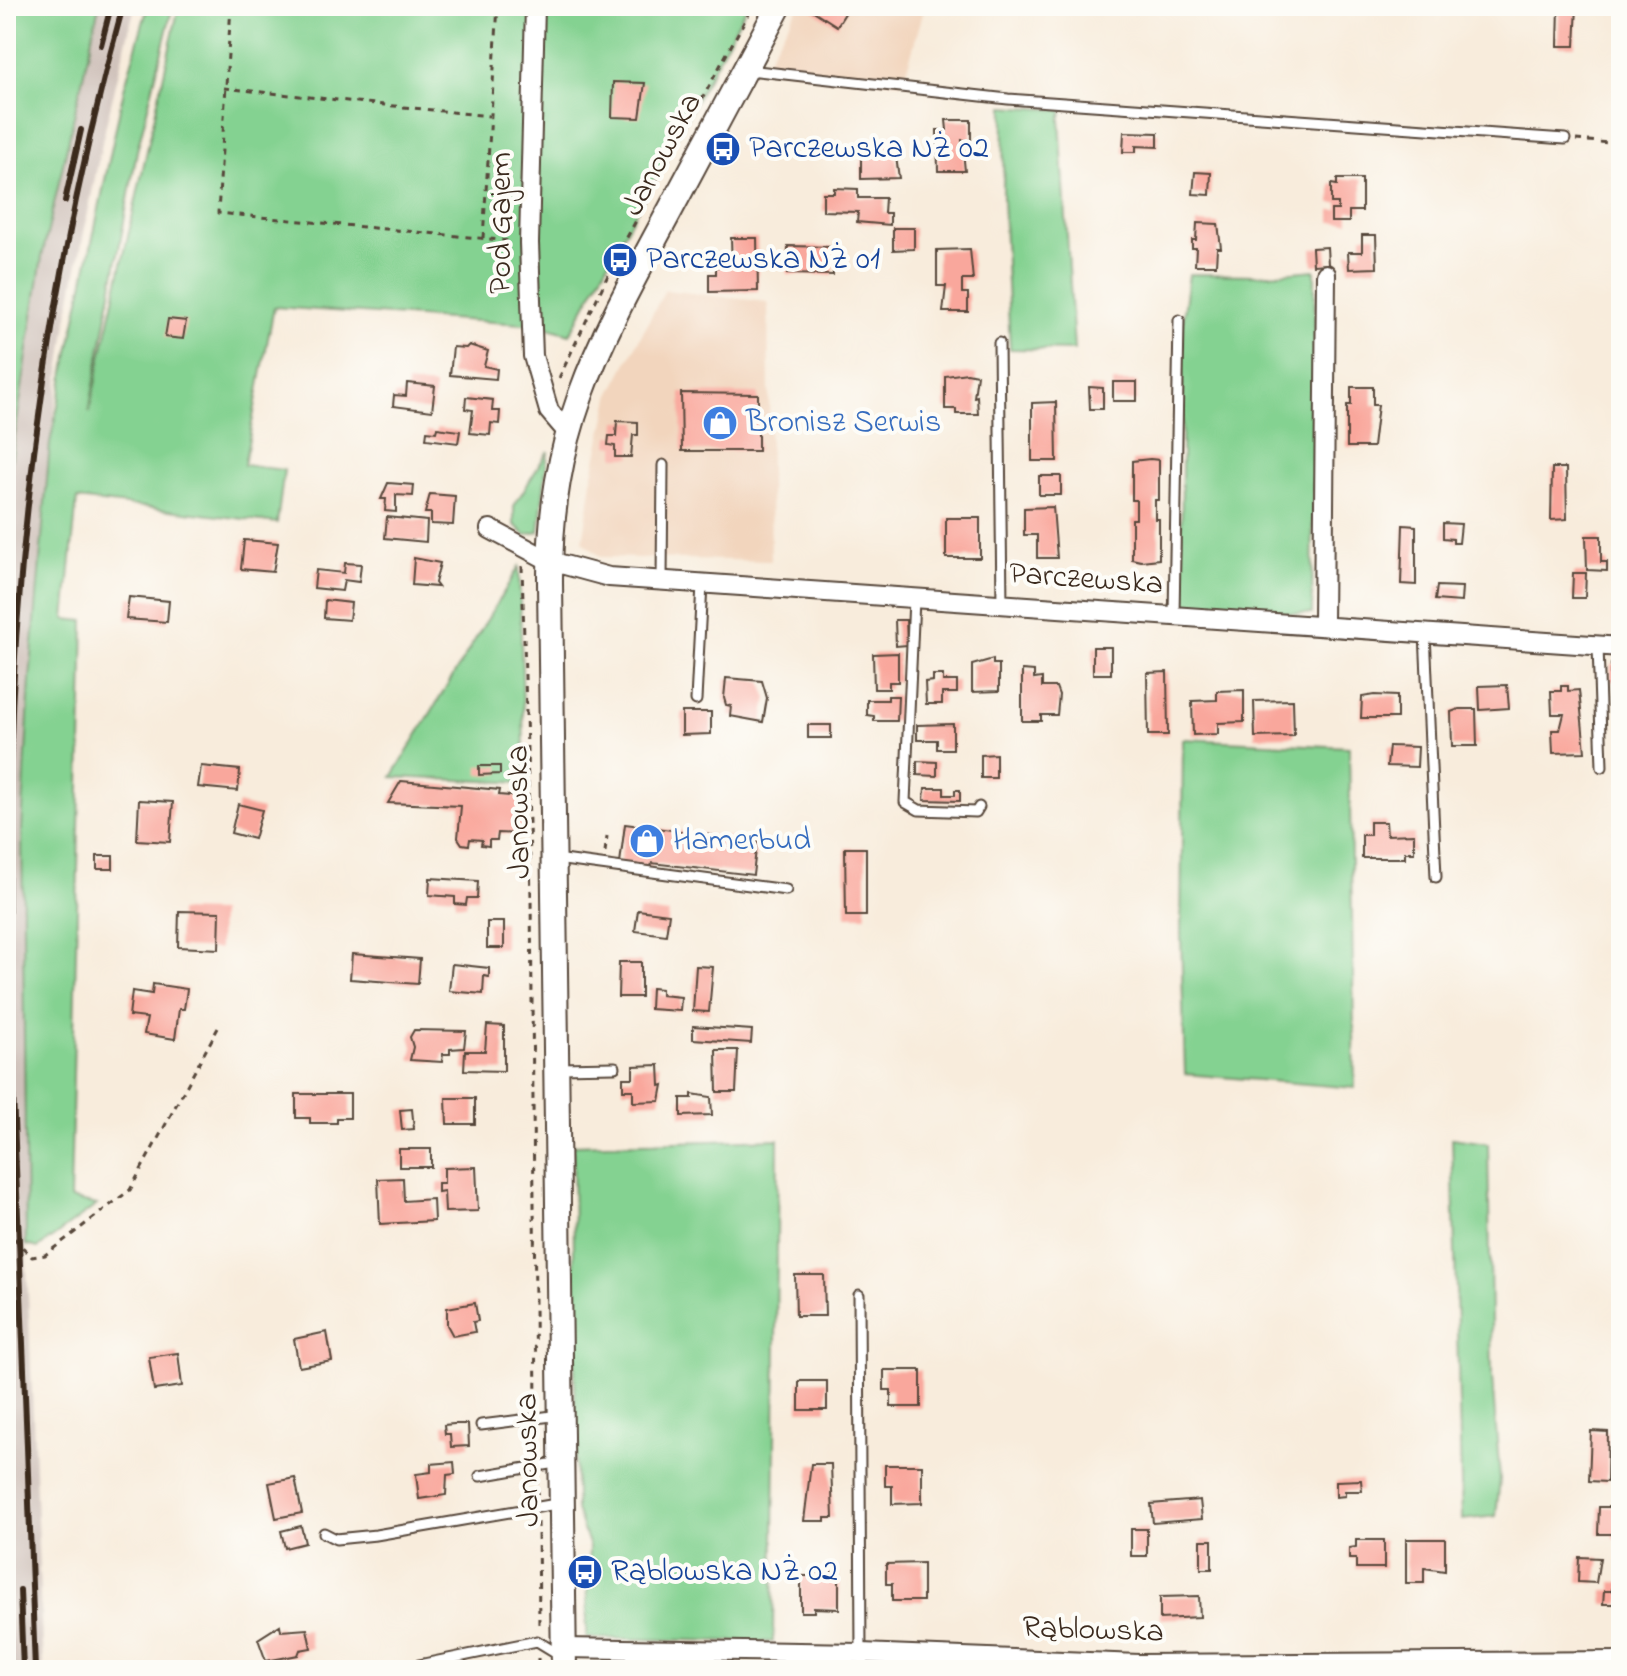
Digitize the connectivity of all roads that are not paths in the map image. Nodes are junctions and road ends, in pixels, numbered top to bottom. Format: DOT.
graph roads {
  1 [pos="535,6"];
  2 [pos="779,6"];
  3 [pos="746,69"];
  4 [pos="1565,139"];
  5 [pos="1326,274"];
  6 [pos="1179,320"];
  7 [pos="999,343"];
  8 [pos="567,432"];
  9 [pos="663,465"];
  10 [pos="490,529"];
  11 [pos="550,561"];
  12 [pos="662,580"];
  13 [pos="702,584"];
  14 [pos="914,599"];
  15 [pos="1002,605"];
  16 [pos="1174,616"];
  17 [pos="1323,625"];
  18 [pos="1425,633"];
  19 [pos="1598,646"];
  20 [pos="1621,647"];
  21 [pos="696,700"];
  22 [pos="1602,767"];
  23 [pos="979,807"];
  24 [pos="553,859"];
  25 [pos="1436,877"];
  26 [pos="786,890"];
  27 [pos="615,1067"];
  28 [pos="555,1068"];
  29 [pos="859,1295"];
  30 [pos="548,1416"];
  31 [pos="481,1425"];
  32 [pos="549,1463"];
  33 [pos="480,1476"];
  34 [pos="550,1504"];
  35 [pos="324,1533"];
  36 [pos="861,1653"];
  37 [pos="564,1658"];
  38 [pos="1621,1661"];
  39 [pos="1523,1665"];
  40 [pos="394,1670"];
  1 -- 8 [label="street, Pod Gajem"];
  2 -- 3 [label="street, Janowska"];
  3 -- 4 [label="lane"];
  3 -- 8 [label="street, Janowska"];
  5 -- 17 [label="street"];
  6 -- 16 [label="lane"];
  7 -- 15 [label="lane"];
  8 -- 11 [label="street, Janowska"];
  9 -- 12 [label="lane"];
  10 -- 11 [label="street, Parczewska"];
  11 -- 12 [label="street, Parczewska"];
  11 -- 24 [label="street, Janowska"];
  12 -- 13 [label="street, Parczewska"];
  13 -- 14 [label="street, Parczewska"];
  13 -- 21 [label="lane"];
  14 -- 15 [label="street, Parczewska"];
  14 -- 23 [label="lane"];
  15 -- 16 [label="street, Parczewska"];
  16 -- 17 [label="street, Parczewska"];
  17 -- 18 [label="street, Parczewska"];
  18 -- 19 [label="street, Parczewska"];
  18 -- 25 [label="lane"];
  19 -- 20 [label="street, Parczewska"];
  19 -- 22 [label="lane"];
  24 -- 26 [label="lane"];
  24 -- 28 [label="street, Janowska"];
  27 -- 28 [label="lane"];
  28 -- 30 [label="street, Janowska"];
  29 -- 36 [label="lane"];
  30 -- 31 [label="lane"];
  30 -- 32 [label="street, Janowska"];
  32 -- 33 [label="lane"];
  32 -- 34 [label="street, Janowska"];
  34 -- 35 [label="lane"];
  34 -- 37 [label="street, Janowska"];
  36 -- 37 [label="street, Rąblowska"];
  36 -- 39 [label="street, Rąblowska"];
  37 -- 40 [label="lane"];
  38 -- 39 [label="street, Rąblowska"];
}
